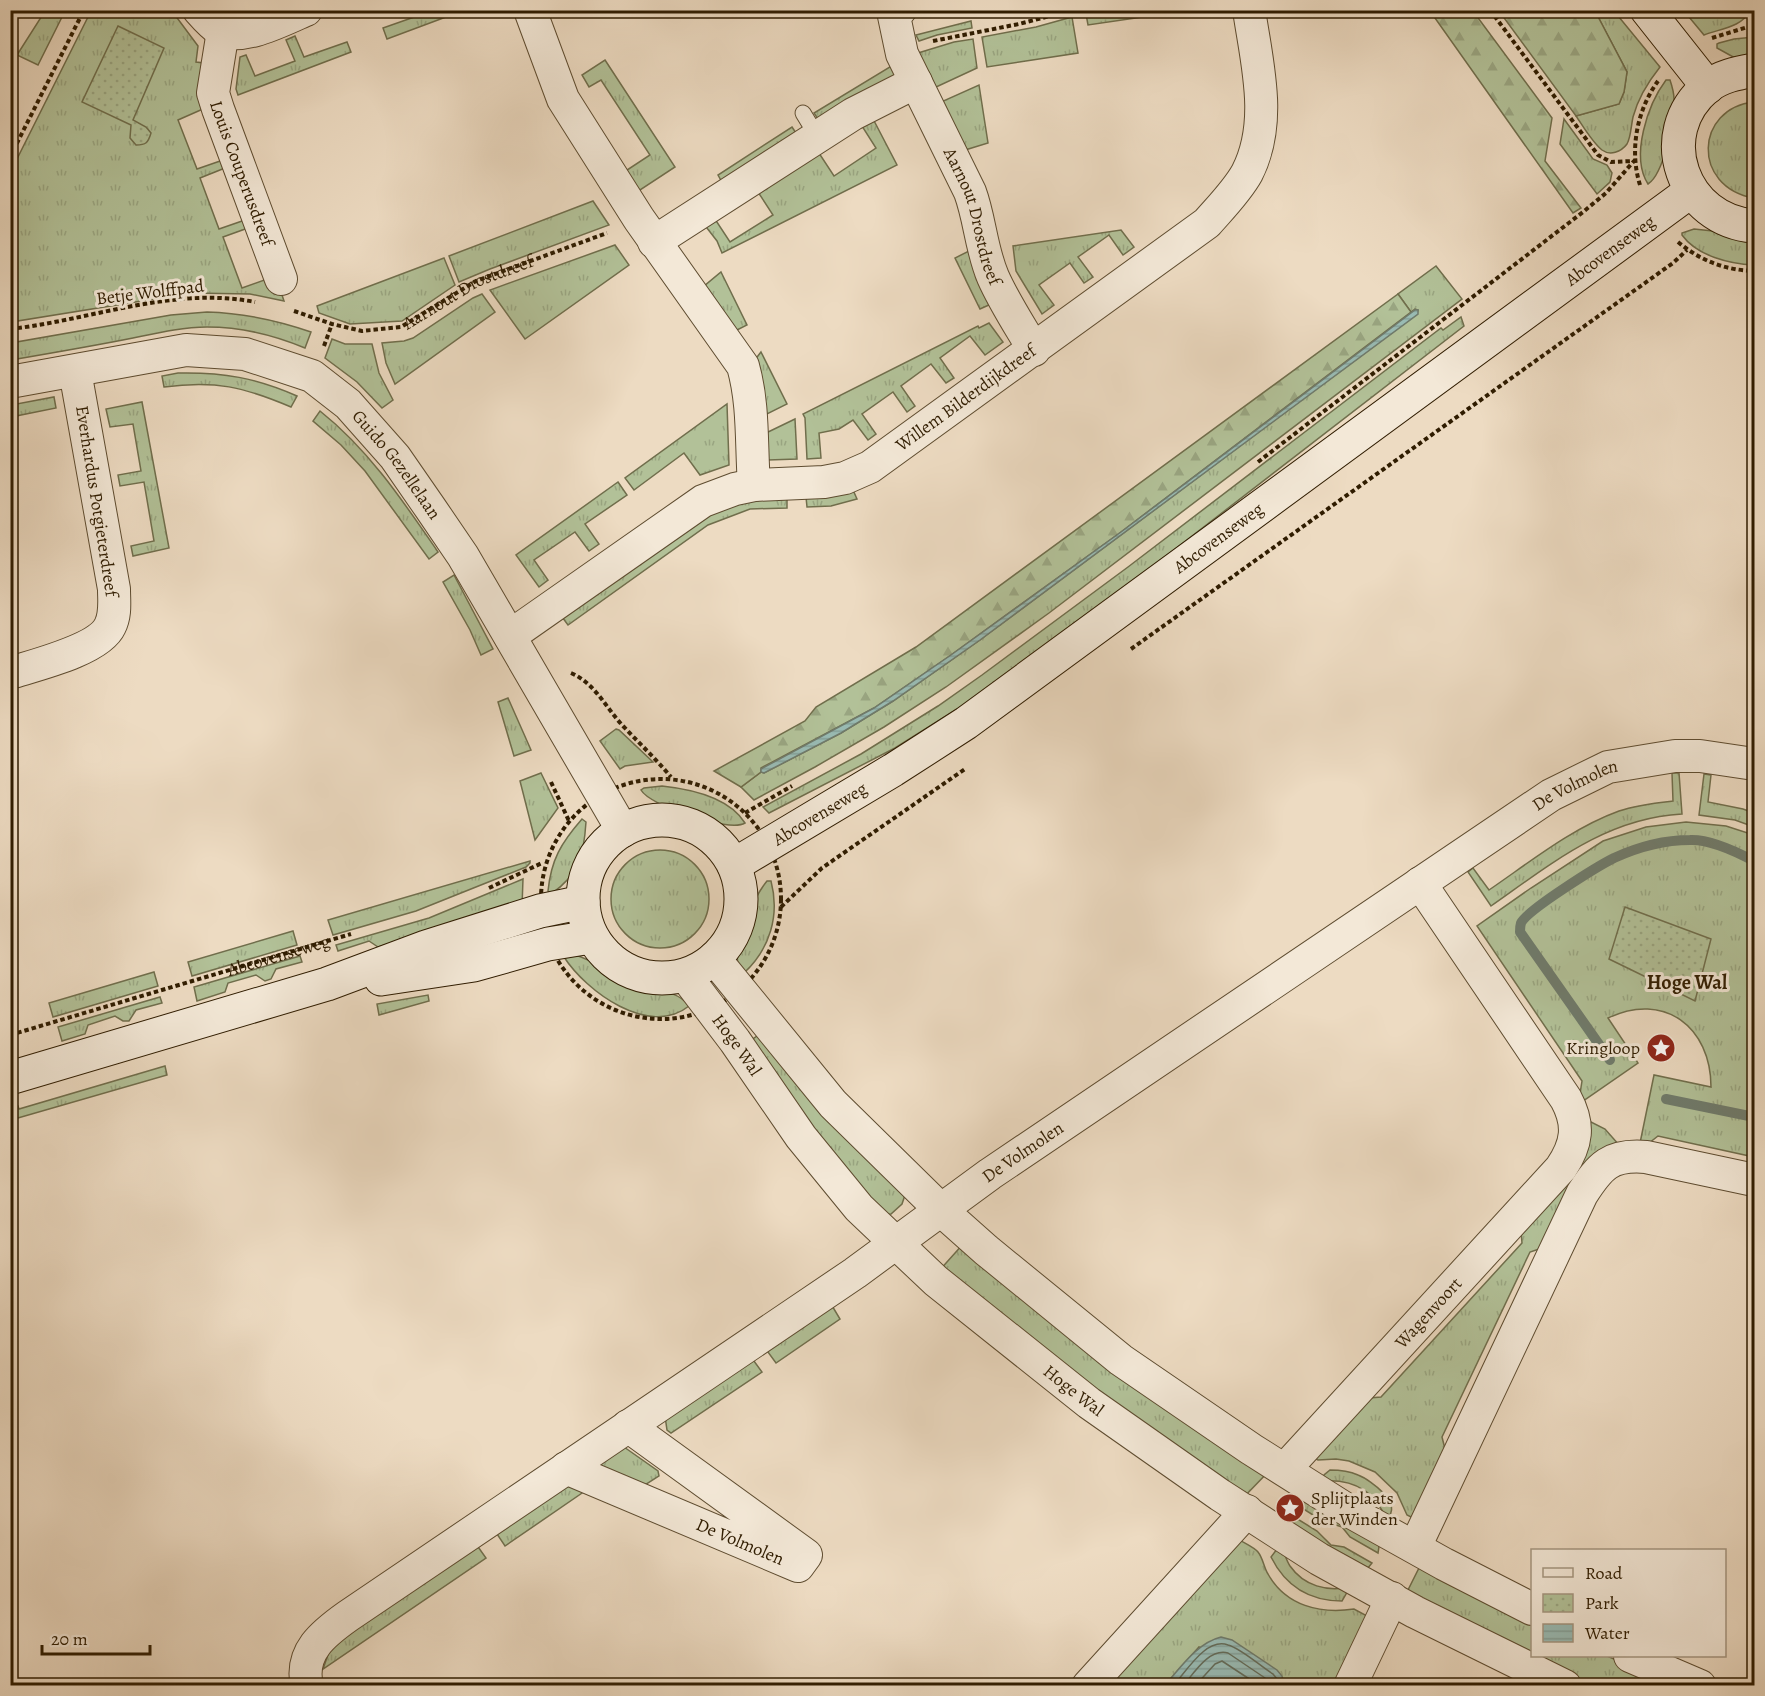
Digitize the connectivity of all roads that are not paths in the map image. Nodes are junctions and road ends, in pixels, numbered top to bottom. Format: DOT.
graph roads {
  1 [pos="200,10"];
  2 [pos="306,10"];
  3 [pos="530,10"];
  4 [pos="900,10"];
  5 [pos="1249,10"];
  6 [pos="1647,10"];
  7 [pos="222,31"];
  8 [pos="1755,70"];
  9 [pos="916,81"];
  10 [pos="1708,87"];
  11 [pos="1691,191"];
  12 [pos="1755,226"];
  13 [pos="647,230"];
  14 [pos="273,291"];
  15 [pos="1034,350"];
  16 [pos="75,371"];
  17 [pos="10,382"];
  18 [pos="754,485"];
  19 [pos="510,636"];
  20 [pos="10,673"];
  21 [pos="1755,764"];
  22 [pos="623,831"];
  23 [pos="734,865"];
  24 [pos="1420,883"];
  25 [pos="583,902"];
  26 [pos="591,937"];
  27 [pos="714,958"];
  28 [pos="685,975"];
  29 [pos="327,984"];
  30 [pos="10,1077"];
  31 [pos="1755,1180"];
  32 [pos="940,1210"];
  33 [pos="896,1243"];
  34 [pos="628,1426"];
  35 [pos="566,1468"];
  36 [pos="1285,1469"];
  37 [pos="1247,1511"];
  38 [pos="1415,1547"];
  39 [pos="1392,1598"];
  40 [pos="1531,1608"];
  41 [pos="1632,1657"];
  42 [pos="307,1686"];
  43 [pos="1089,1686"];
  44 [pos="1350,1686"];
  45 [pos="1565,1686"];
  46 [pos="1700,1686"];
  1 -- 7 [label="street"];
  2 -- 7 [label="street"];
  3 -- 13 [label="street"];
  4 -- 9 [label="street, Aarnout Drostdreef"];
  5 -- 15 [label="street, Willem Bilderdijkdreef"];
  6 -- 10 [label="street"];
  7 -- 14 [label="street, Louis Couperusdreef"];
  8 -- 10 [label="street"];
  9 -- 13 [label="street"];
  9 -- 15 [label="street, Aarnout Drostdreef"];
  10 -- 11 [label="street"];
  11 -- 12 [label="street"];
  11 -- 23 [label="street, Abcovenseweg"];
  13 -- 18 [label="street"];
  15 -- 18 [label="street, Willem Bilderdijkdreef"];
  16 -- 17 [label="street, Guido Gezellelaan"];
  16 -- 19 [label="street, Guido Gezellelaan"];
  16 -- 20 [label="street, Everhardus Potgieterdreef"];
  18 -- 19 [label="street, Willem Bilderdijkdreef"];
  19 -- 22 [label="street, Guido Gezellelaan"];
  21 -- 24 [label="street, De Volmolen"];
  22 -- 23 [label="street"];
  22 -- 25 [label="street"];
  23 -- 27 [label="street"];
  24 -- 32 [label="street, De Volmolen"];
  24 -- 36 [label="street, Wagenvoort"];
  25 -- 26 [label="street"];
  25 -- 29 [label="street"];
  26 -- 28 [label="street"];
  26 -- 29 [label="street"];
  27 -- 28 [label="street"];
  27 -- 32 [label="street, Hoge Wal"];
  28 -- 33 [label="street, Hoge Wal"];
  29 -- 30 [label="street"];
  31 -- 38 [label="street"];
  32 -- 33 [label="street, De Volmolen"];
  32 -- 36 [label="street, Hoge Wal"];
  33 -- 34 [label="street, De Volmolen"];
  33 -- 37 [label="street, Hoge Wal"];
  34 -- 35 [label="street, De Volmolen"];
  34 -- 35 [label="street, De Volmolen"];
  35 -- 42 [label="street, De Volmolen"];
  36 -- 38 [label="street, Hoge Wal"];
  37 -- 39 [label="street, Hoge Wal"];
  37 -- 43 [label="street"];
  38 -- 40 [label="street, Hoge Wal"];
  39 -- 44 [label="street"];
  39 -- 45 [label="street, Hoge Wal"];
  41 -- 46 [label="street"];
}
